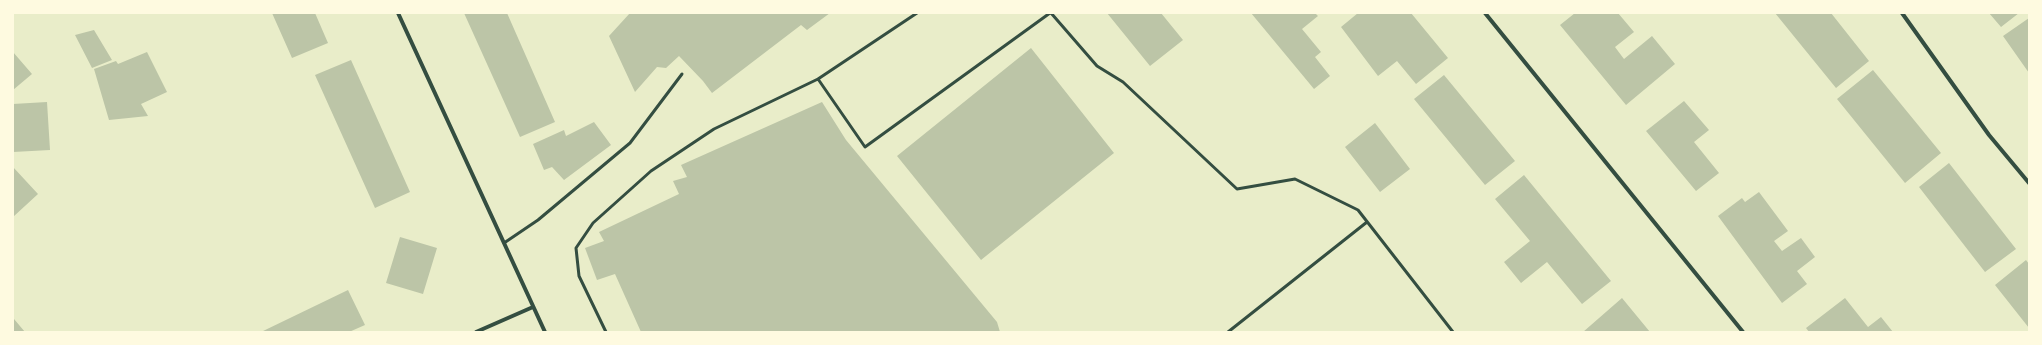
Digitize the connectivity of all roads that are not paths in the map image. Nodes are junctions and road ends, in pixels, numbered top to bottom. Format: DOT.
graph roads {
  1 [pos="398,13"];
  2 [pos="917,13"];
  3 [pos="1051,13"];
  4 [pos="1486,13"];
  5 [pos="1902,13"];
  6 [pos="682,74"];
  7 [pos="818,79"];
  8 [pos="2029,183"];
  9 [pos="1367,222"];
  10 [pos="504,244"];
  11 [pos="533,307"];
  12 [pos="476,332"];
  13 [pos="545,332"];
  14 [pos="606,332"];
  15 [pos="1228,332"];
  16 [pos="1453,332"];
  17 [pos="1743,332"];
  1 -- 10 [label="street"];
  2 -- 7 [label="lane"];
  3 -- 7 [label="lane"];
  3 -- 9 [label="lane"];
  4 -- 17 [label="street"];
  5 -- 8 [label="street"];
  6 -- 10 [label="lane"];
  7 -- 14 [label="lane"];
  9 -- 15 [label="lane"];
  9 -- 16 [label="lane"];
  10 -- 11 [label="street"];
  11 -- 12 [label="street"];
  11 -- 13 [label="street"];
}
